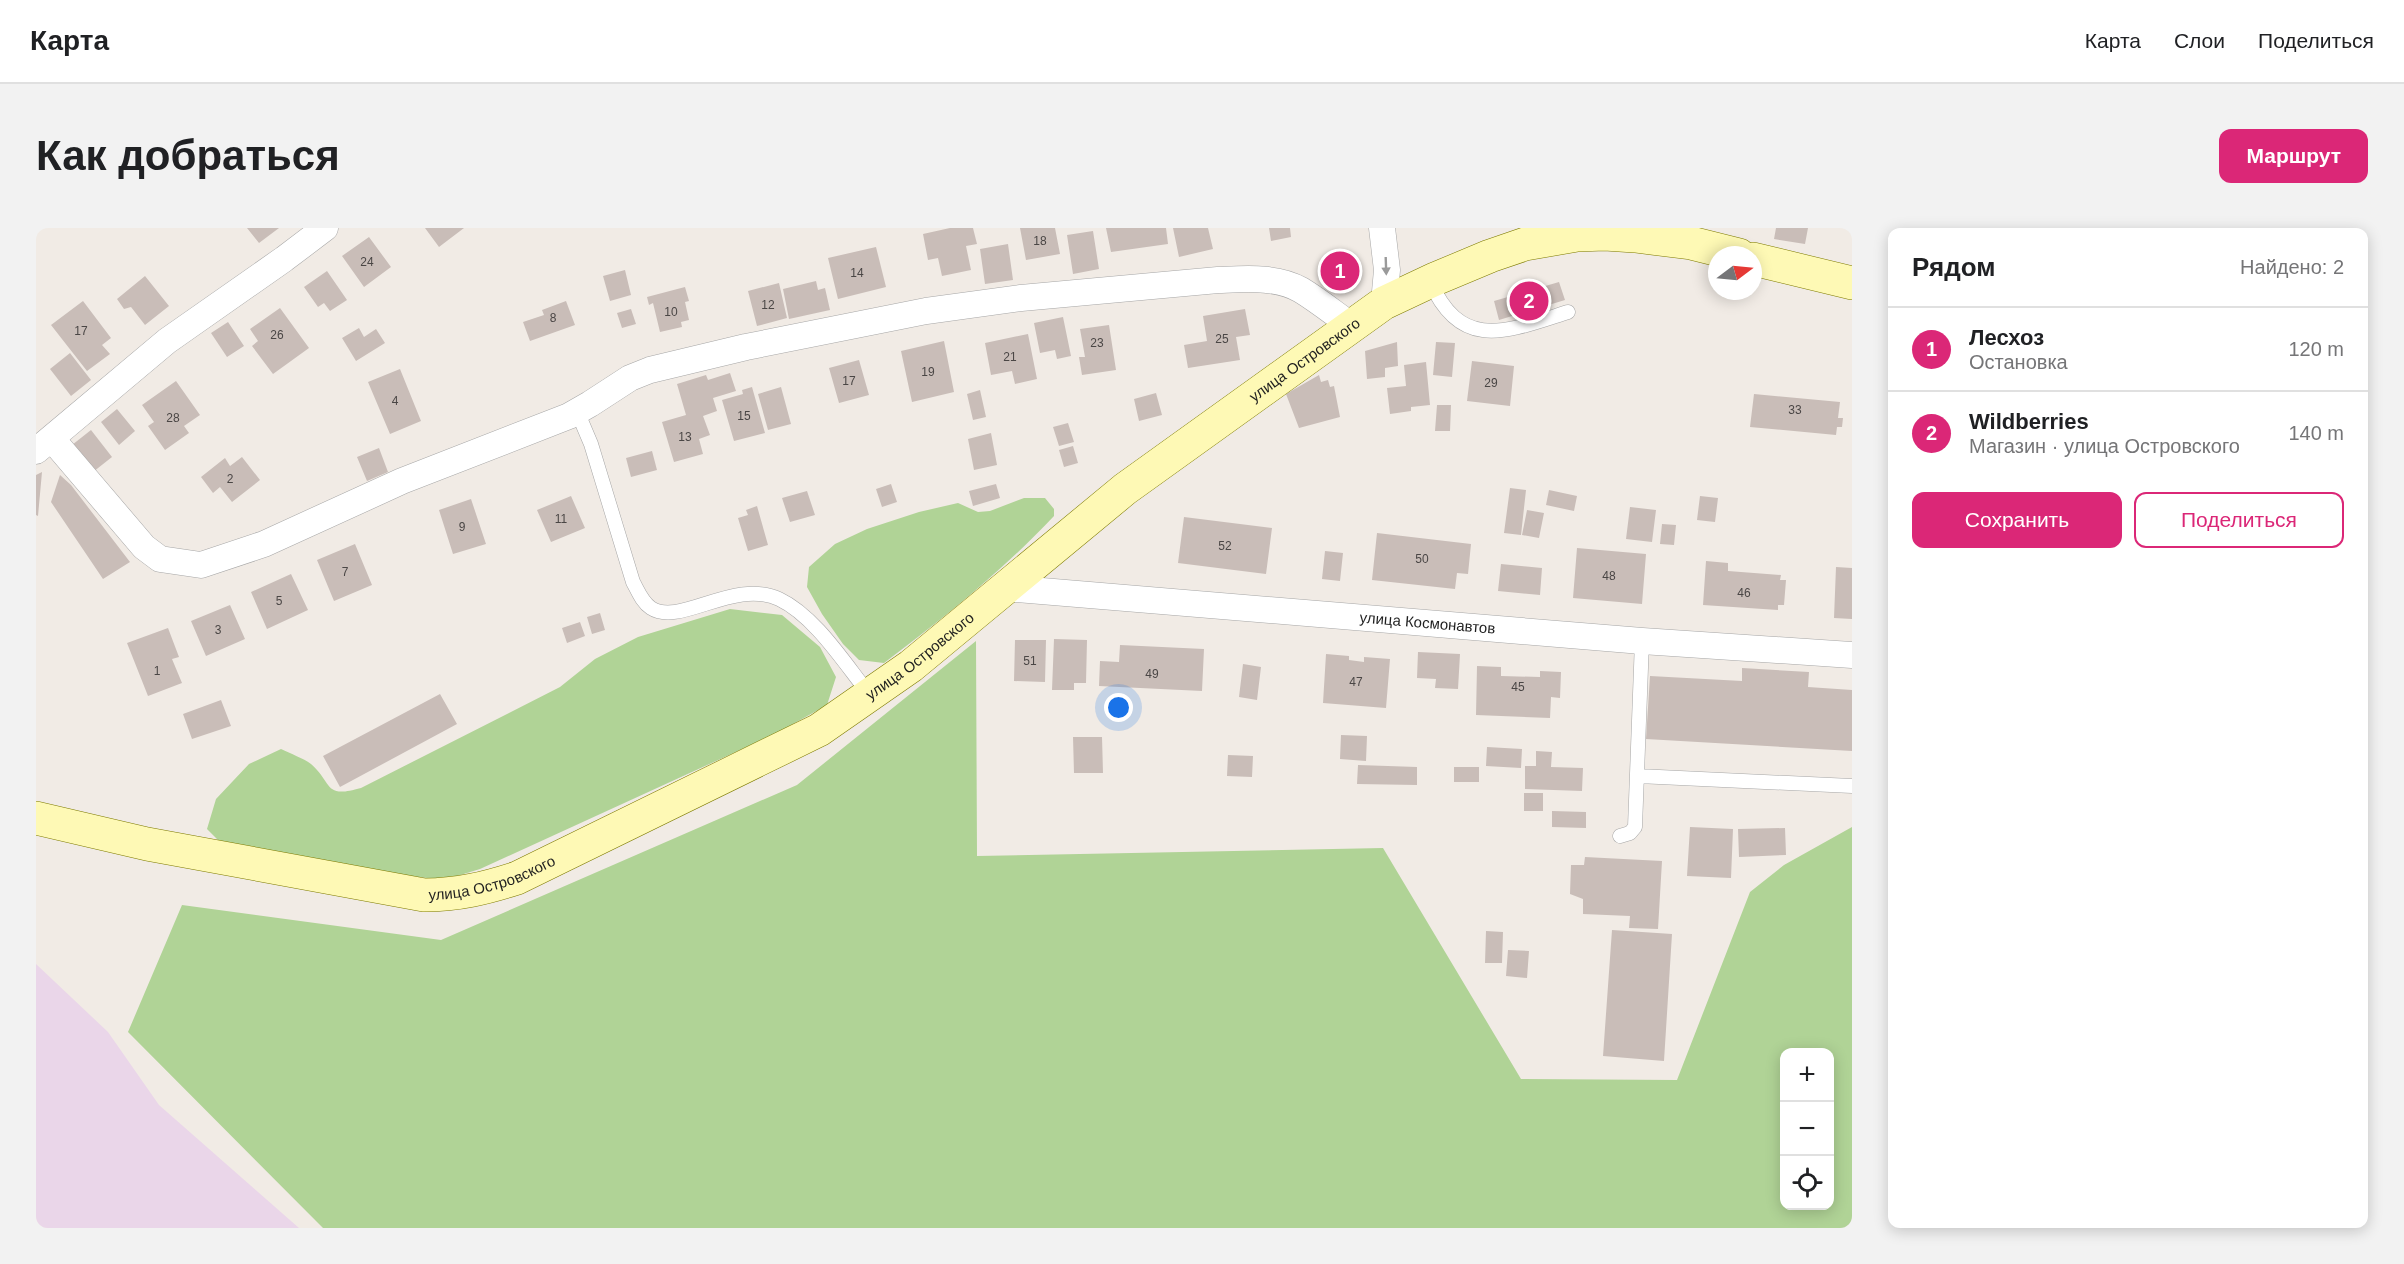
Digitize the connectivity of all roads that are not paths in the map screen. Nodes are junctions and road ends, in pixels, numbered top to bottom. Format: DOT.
graph roads {
  1 [pos="325,228"];
  2 [pos="1382,228"];
  3 [pos="1708,247"];
  4 [pos="1762,260"];
  5 [pos="1430,281"];
  6 [pos="1852,283"];
  7 [pos="1384,303"];
  8 [pos="1568,312"];
  9 [pos="1352,326"];
  10 [pos="577,411"];
  11 [pos="44,445"];
  12 [pos="1005,588"];
  13 [pos="1642,641"];
  14 [pos="1852,656"];
  15 [pos="870,695"];
  16 [pos="1638,776"];
  17 [pos="1852,786"];
  18 [pos="36,818"];
  19 [pos="1620,836"];
  1 -- 11 [label="street"];
  2 -- 7 [label="street, one-way"];
  3 -- 5 [label="street, улица Островского"];
  4 -- 6 [label="street"];
  5 -- 7 [label="street, улица Островского"];
  5 -- 8 [label="lane"];
  7 -- 9 [label="street, улица Островского"];
  9 -- 10 [label="street"];
  9 -- 12 [label="street, улица Островского"];
  10 -- 11 [label="street"];
  10 -- 15 [label="lane"];
  12 -- 13 [label="street, улица Космонавтов"];
  12 -- 15 [label="street, улица Островского"];
  13 -- 14 [label="street, улица Космонавтов"];
  13 -- 16 [label="lane"];
  15 -- 18 [label="street, улица Островского"];
  16 -- 17 [label="lane"];
  16 -- 19 [label="lane"];
}
